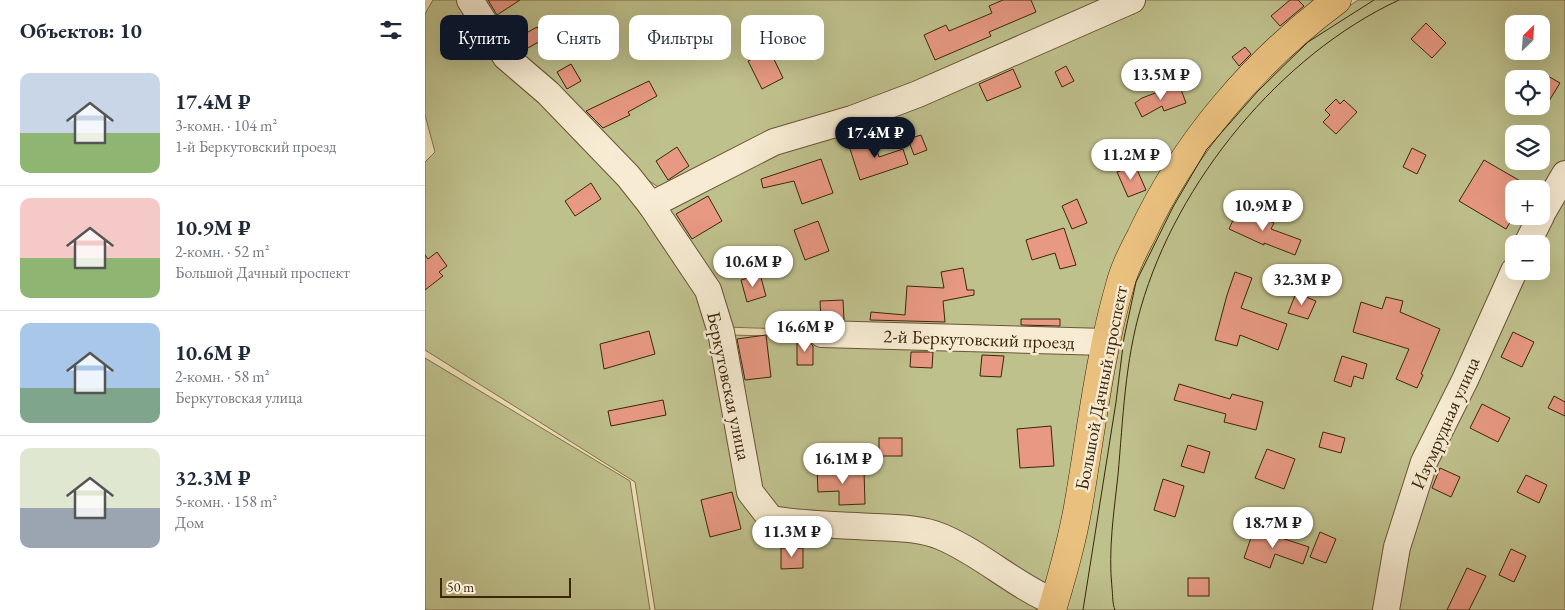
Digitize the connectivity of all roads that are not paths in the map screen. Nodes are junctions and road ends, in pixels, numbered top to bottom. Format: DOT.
graph roads {
  1 [pos="470,0"];
  2 [pos="1132,0"];
  3 [pos="1337,0"];
  4 [pos="1565,174"];
  5 [pos="1550,200"];
  6 [pos="651,205"];
  7 [pos="1510,280"];
  8 [pos="822,334"];
  9 [pos="1106,342"];
  10 [pos="1053,606"];
  11 [pos="1386,610"];
  1 -- 6 [label="street, Беркутовская улица"];
  2 -- 6 [label="street"];
  3 -- 9 [label="main road, Большой Дачный проспект"];
  4 -- 5 [label="street"];
  6 -- 10 [label="street, Беркутовская улица"];
  7 -- 11 [label="street, Изумрудная улица"];
  8 -- 9 [label="street, 2-й Беркутовский проезд"];
  9 -- 10 [label="main road, Большой Дачный проспект"];
}
